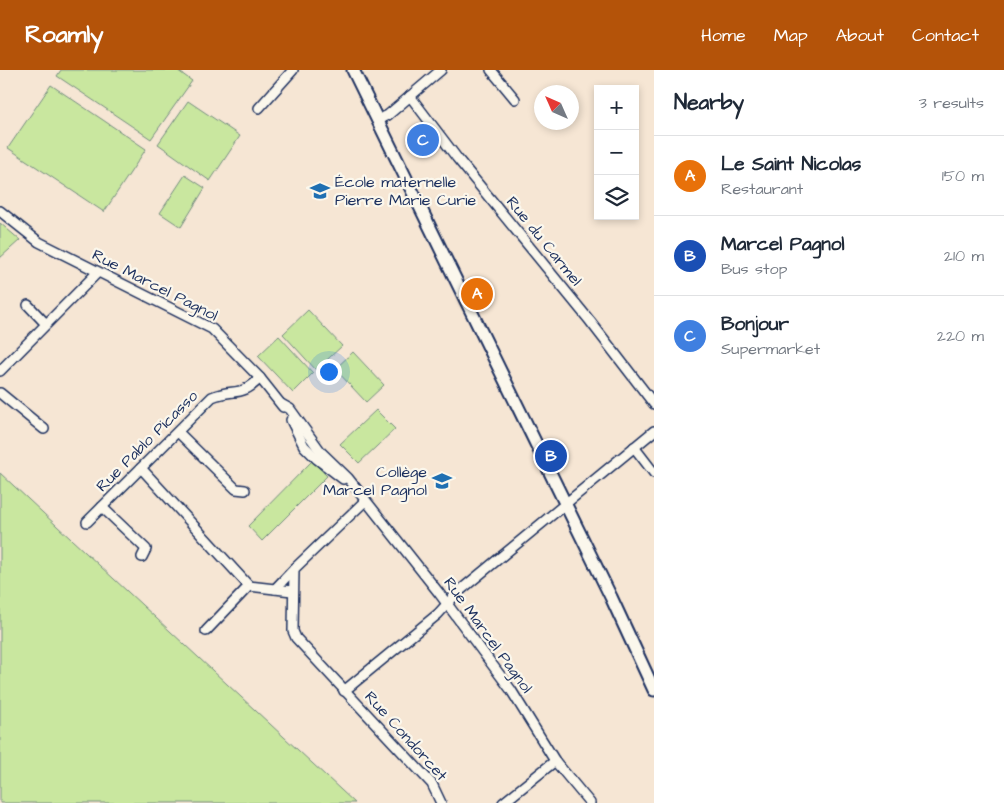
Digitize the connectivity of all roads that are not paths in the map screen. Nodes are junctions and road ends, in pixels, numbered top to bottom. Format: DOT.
graph roads {
  1 [pos="293,70"];
  2 [pos="353,70"];
  3 [pos="441,70"];
  4 [pos="491,70"];
  5 [pos="410,96"];
  6 [pos="515,99"];
  7 [pos="259,108"];
  8 [pos="377,120"];
  9 [pos="0,211"];
  10 [pos="97,273"];
  11 [pos="28,304"];
  12 [pos="46,324"];
  13 [pos="0,371"];
  14 [pos="260,378"];
  15 [pos="0,393"];
  16 [pos="654,404"];
  17 [pos="44,429"];
  18 [pos="654,431"];
  19 [pos="178,432"];
  20 [pos="634,447"];
  21 [pos="141,468"];
  22 [pos="654,474"];
  23 [pos="245,490"];
  24 [pos="365,502"];
  25 [pos="565,506"];
  26 [pos="102,507"];
  27 [pos="87,522"];
  28 [pos="142,557"];
  29 [pos="294,569"];
  30 [pos="249,586"];
  31 [pos="275,589"];
  32 [pos="292,591"];
  33 [pos="448,606"];
  34 [pos="206,631"];
  35 [pos="344,690"];
  36 [pos="654,690"];
  37 [pos="555,761"];
  38 [pos="441,803"];
  39 [pos="503,803"];
  40 [pos="590,803"];
  1 -- 7 [label="street"];
  2 -- 8 [label="main road"];
  3 -- 5 [label="street"];
  4 -- 6 [label="street"];
  5 -- 8 [label="street"];
  5 -- 16 [label="street, Rue du Carmel"];
  8 -- 25 [label="main road"];
  9 -- 10 [label="street, Rue Marcel Pagnol"];
  10 -- 12 [label="street"];
  10 -- 14 [label="street, Rue Marcel Pagnol"];
  11 -- 12 [label="street"];
  12 -- 13 [label="street"];
  14 -- 19 [label="street, Rue Pablo Picasso"];
  14 -- 24 [label="street, Rue Marcel Pagnol"];
  15 -- 17 [label="street"];
  18 -- 20 [label="street"];
  19 -- 21 [label="street, Rue Pablo Picasso"];
  19 -- 23 [label="street"];
  20 -- 22 [label="street"];
  20 -- 25 [label="street"];
  21 -- 26 [label="street, Rue Pablo Picasso"];
  21 -- 30 [label="street"];
  24 -- 29 [label="street"];
  24 -- 33 [label="street, Rue Marcel Pagnol"];
  25 -- 33 [label="street"];
  25 -- 36 [label="main road"];
  26 -- 27 [label="street, Rue Pablo Picasso"];
  26 -- 28 [label="street"];
  29 -- 31 [label="street"];
  29 -- 32 [label="street, Rue Condorcet"];
  30 -- 31 [label="street"];
  30 -- 34 [label="street"];
  31 -- 32 [label="street"];
  32 -- 35 [label="street, Rue Condorcet"];
  33 -- 35 [label="street"];
  33 -- 37 [label="street, Rue Marcel Pagnol"];
  35 -- 38 [label="street, Rue Condorcet"];
  37 -- 39 [label="street"];
  37 -- 40 [label="street, Rue Marcel Pagnol"];
}
